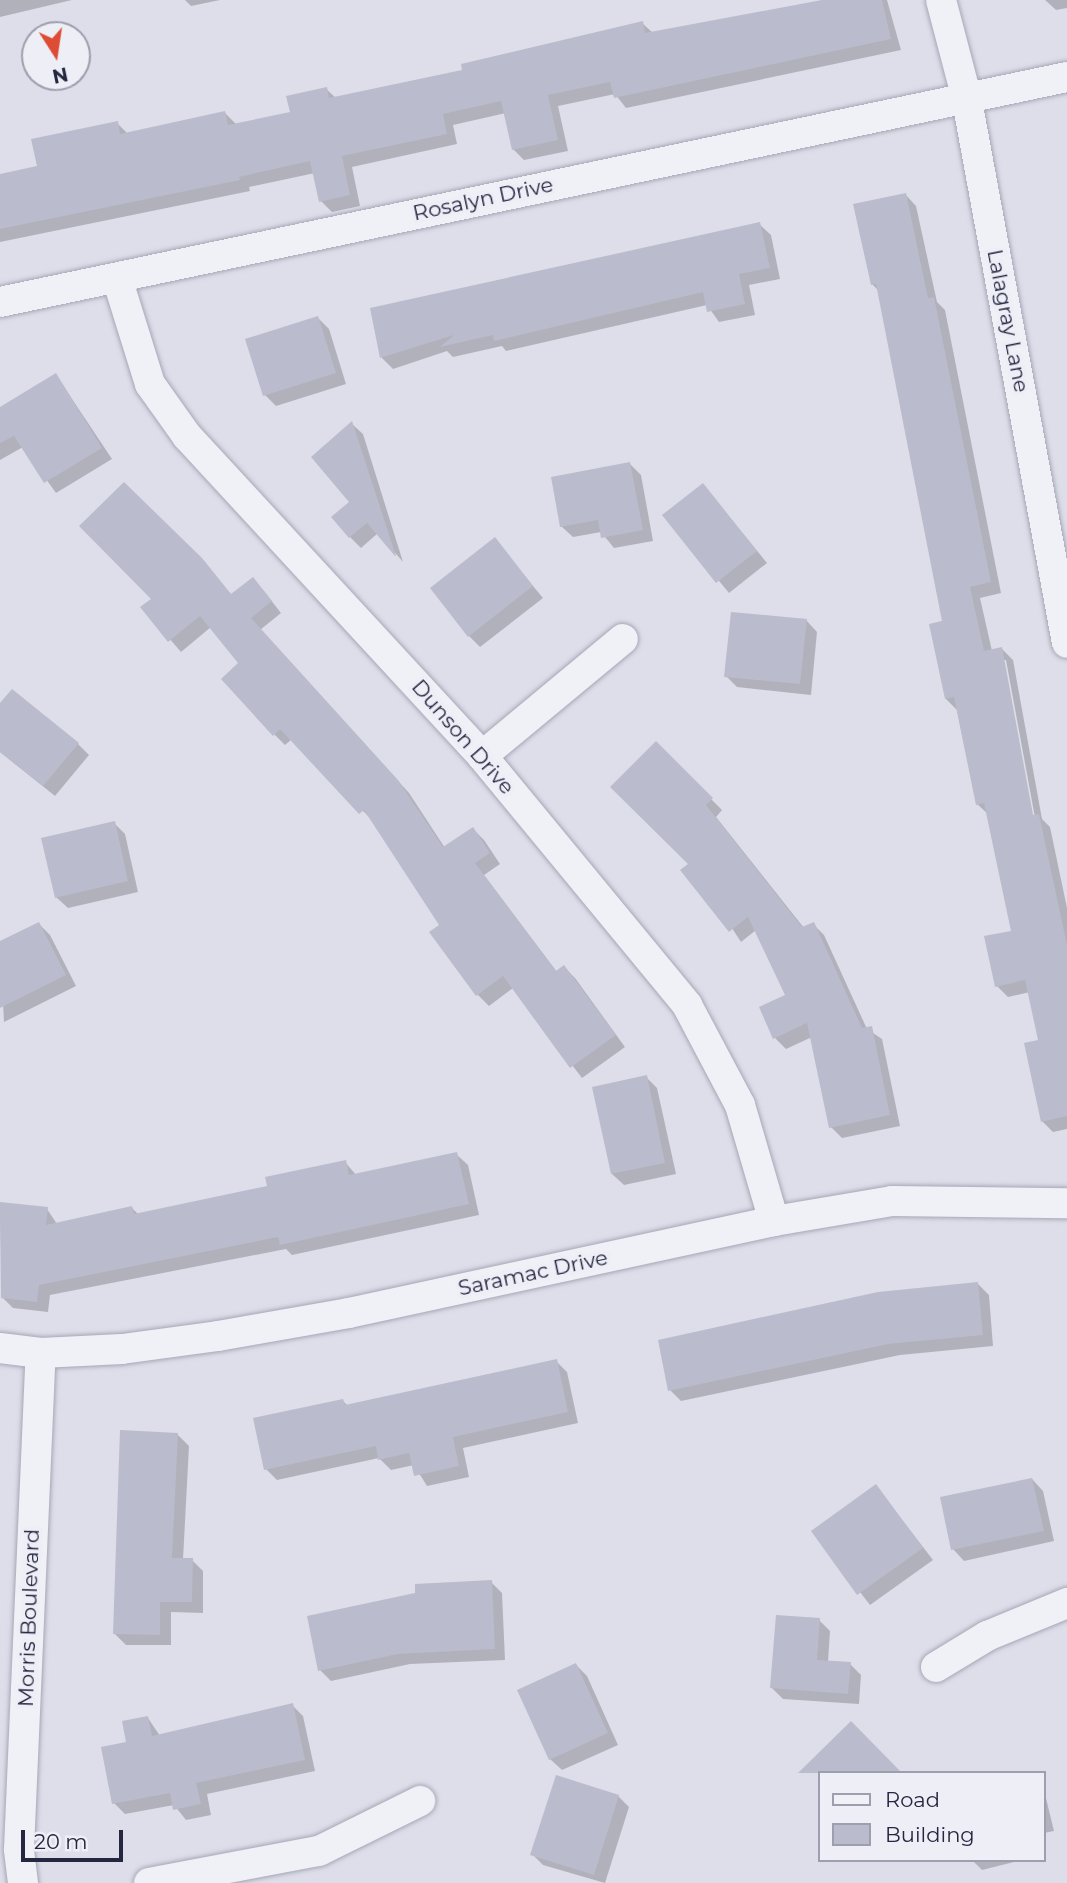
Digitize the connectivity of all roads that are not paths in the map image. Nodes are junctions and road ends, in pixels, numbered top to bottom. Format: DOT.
graph roads {
  1 [pos="941,0"];
  2 [pos="1067,76"];
  3 [pos="966,95"];
  4 [pos="117,278"];
  5 [pos="0,302"];
  6 [pos="623,639"];
  7 [pos="1067,643"];
  8 [pos="482,756"];
  9 [pos="1067,1203"];
  10 [pos="774,1221"];
  11 [pos="0,1348"];
  12 [pos="41,1353"];
  13 [pos="1067,1604"];
  14 [pos="936,1667"];
  15 [pos="420,1801"];
  16 [pos="23,1883"];
  17 [pos="149,1883"];
  1 -- 3 [label="street, Lalagray Lane"];
  2 -- 3 [label="street, Rosalyn Drive"];
  3 -- 4 [label="street, Rosalyn Drive"];
  3 -- 7 [label="street, Lalagray Lane"];
  4 -- 5 [label="street, Rosalyn Drive"];
  4 -- 8 [label="street, Dunson Drive"];
  6 -- 8 [label="street"];
  8 -- 10 [label="street, Dunson Drive"];
  9 -- 10 [label="street, Saramac Drive"];
  10 -- 12 [label="street, Saramac Drive"];
  11 -- 12 [label="street, Saramac Drive"];
  12 -- 16 [label="street, Morris Boulevard"];
  13 -- 14 [label="street"];
  15 -- 17 [label="street"];
}
